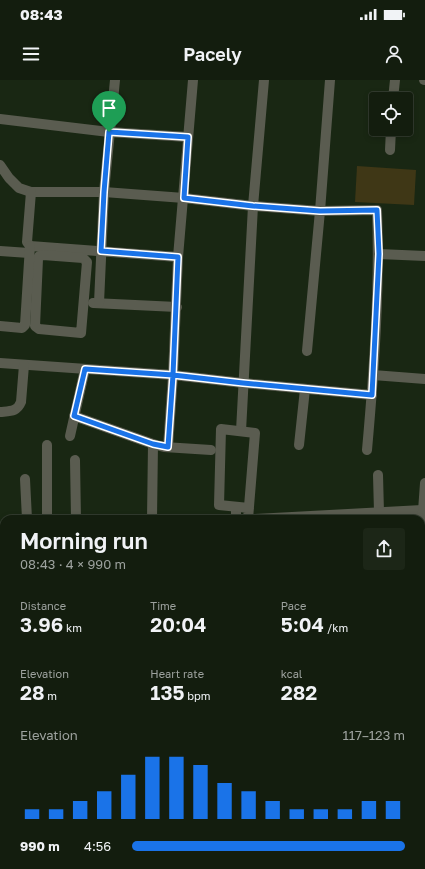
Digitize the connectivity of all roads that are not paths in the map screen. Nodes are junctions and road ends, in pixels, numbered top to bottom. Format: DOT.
graph roads {
  1 [pos="115,80"];
  2 [pos="193,80"];
  3 [pos="264,80"];
  4 [pos="330,80"];
  5 [pos="395,80"];
  6 [pos="394,92"];
  7 [pos="0,119"];
  8 [pos="109,132"];
  9 [pos="391,136"];
  10 [pos="188,137"];
  11 [pos="390,150"];
  12 [pos="0,165"];
  13 [pos="31,192"];
  14 [pos="104,192"];
  15 [pos="184,198"];
  16 [pos="253,206"];
  17 [pos="320,211"];
  18 [pos="30,249"];
  19 [pos="0,251"];
  20 [pos="101,251"];
  21 [pos="379,254"];
  22 [pos="425,256"];
  23 [pos="178,257"];
  24 [pos="87,266"];
  25 [pos="100,267"];
  26 [pos="85,302"];
  27 [pos="99,303"];
  28 [pos="177,307"];
  29 [pos="0,326"];
  30 [pos="307,351"];
  31 [pos="0,363"];
  32 [pos="24,365"];
  33 [pos="85,369"];
  34 [pos="373,374"];
  35 [pos="173,375"];
  36 [pos="425,379"];
  37 [pos="243,383"];
  38 [pos="305,389"];
  39 [pos="372,395"];
  40 [pos="0,412"];
  41 [pos="74,416"];
  42 [pos="241,431"];
  43 [pos="70,436"];
  44 [pos="153,444"];
  45 [pos="47,445"];
  46 [pos="299,446"];
  47 [pos="166,447"];
  48 [pos="211,450"];
  49 [pos="367,450"];
  50 [pos="75,460"];
  51 [pos="378,475"];
  52 [pos="25,480"];
  53 [pos="425,483"];
  54 [pos="236,507"];
  55 [pos="249,508"];
  56 [pos="422,510"];
  57 [pos="379,512"];
  58 [pos="27,515"];
  59 [pos="47,515"];
  60 [pos="76,515"];
  61 [pos="152,515"];
  62 [pos="236,515"];
  63 [pos="248,515"];
  64 [pos="326,515"];
  65 [pos="422,515"];
  1 -- 8 [label="street"];
  2 -- 10 [label="street"];
  3 -- 16 [label="street"];
  4 -- 17 [label="street"];
  5 -- 6 [label="street"];
  7 -- 8 [label="street"];
  8 -- 10 [label="street"];
  8 -- 14 [label="street"];
  9 -- 11 [label="street"];
  10 -- 15 [label="street"];
  12 -- 13 [label="street"];
  13 -- 14 [label="street"];
  13 -- 18 [label="street"];
  14 -- 15 [label="street"];
  14 -- 20 [label="street"];
  15 -- 16 [label="street"];
  15 -- 23 [label="street"];
  16 -- 17 [label="street"];
  16 -- 37 [label="street"];
  17 -- 21 [label="street"];
  17 -- 30 [label="street"];
  18 -- 19 [label="street"];
  18 -- 20 [label="street"];
  18 -- 29 [label="street"];
  20 -- 23 [label="street"];
  20 -- 25 [label="street"];
  21 -- 22 [label="street"];
  21 -- 34 [label="street"];
  23 -- 28 [label="street"];
  24 -- 25 [label="street"];
  24 -- 26 [label="street"];
  24 -- 26 [label="street"];
  25 -- 27 [label="street"];
  26 -- 27 [label="street"];
  27 -- 28 [label="street"];
  28 -- 35 [label="street"];
  31 -- 32 [label="street"];
  32 -- 33 [label="street"];
  32 -- 40 [label="street"];
  33 -- 35 [label="street"];
  33 -- 41 [label="street"];
  34 -- 36 [label="street"];
  34 -- 39 [label="street"];
  35 -- 37 [label="street"];
  35 -- 47 [label="street"];
  37 -- 38 [label="street"];
  37 -- 42 [label="street"];
  38 -- 39 [label="street"];
  38 -- 46 [label="street"];
  39 -- 49 [label="street"];
  41 -- 43 [label="street"];
  41 -- 44 [label="street"];
  42 -- 54 [label="street"];
  42 -- 55 [label="street"];
  44 -- 47 [label="street"];
  44 -- 61 [label="street"];
  45 -- 59 [label="street"];
  47 -- 48 [label="street"];
  50 -- 60 [label="street"];
  51 -- 57 [label="street"];
  52 -- 58 [label="street"];
  53 -- 56 [label="street"];
  54 -- 55 [label="street"];
  54 -- 62 [label="street"];
  55 -- 63 [label="street"];
  56 -- 57 [label="street"];
  56 -- 65 [label="street"];
  57 -- 64 [label="street"];
}
